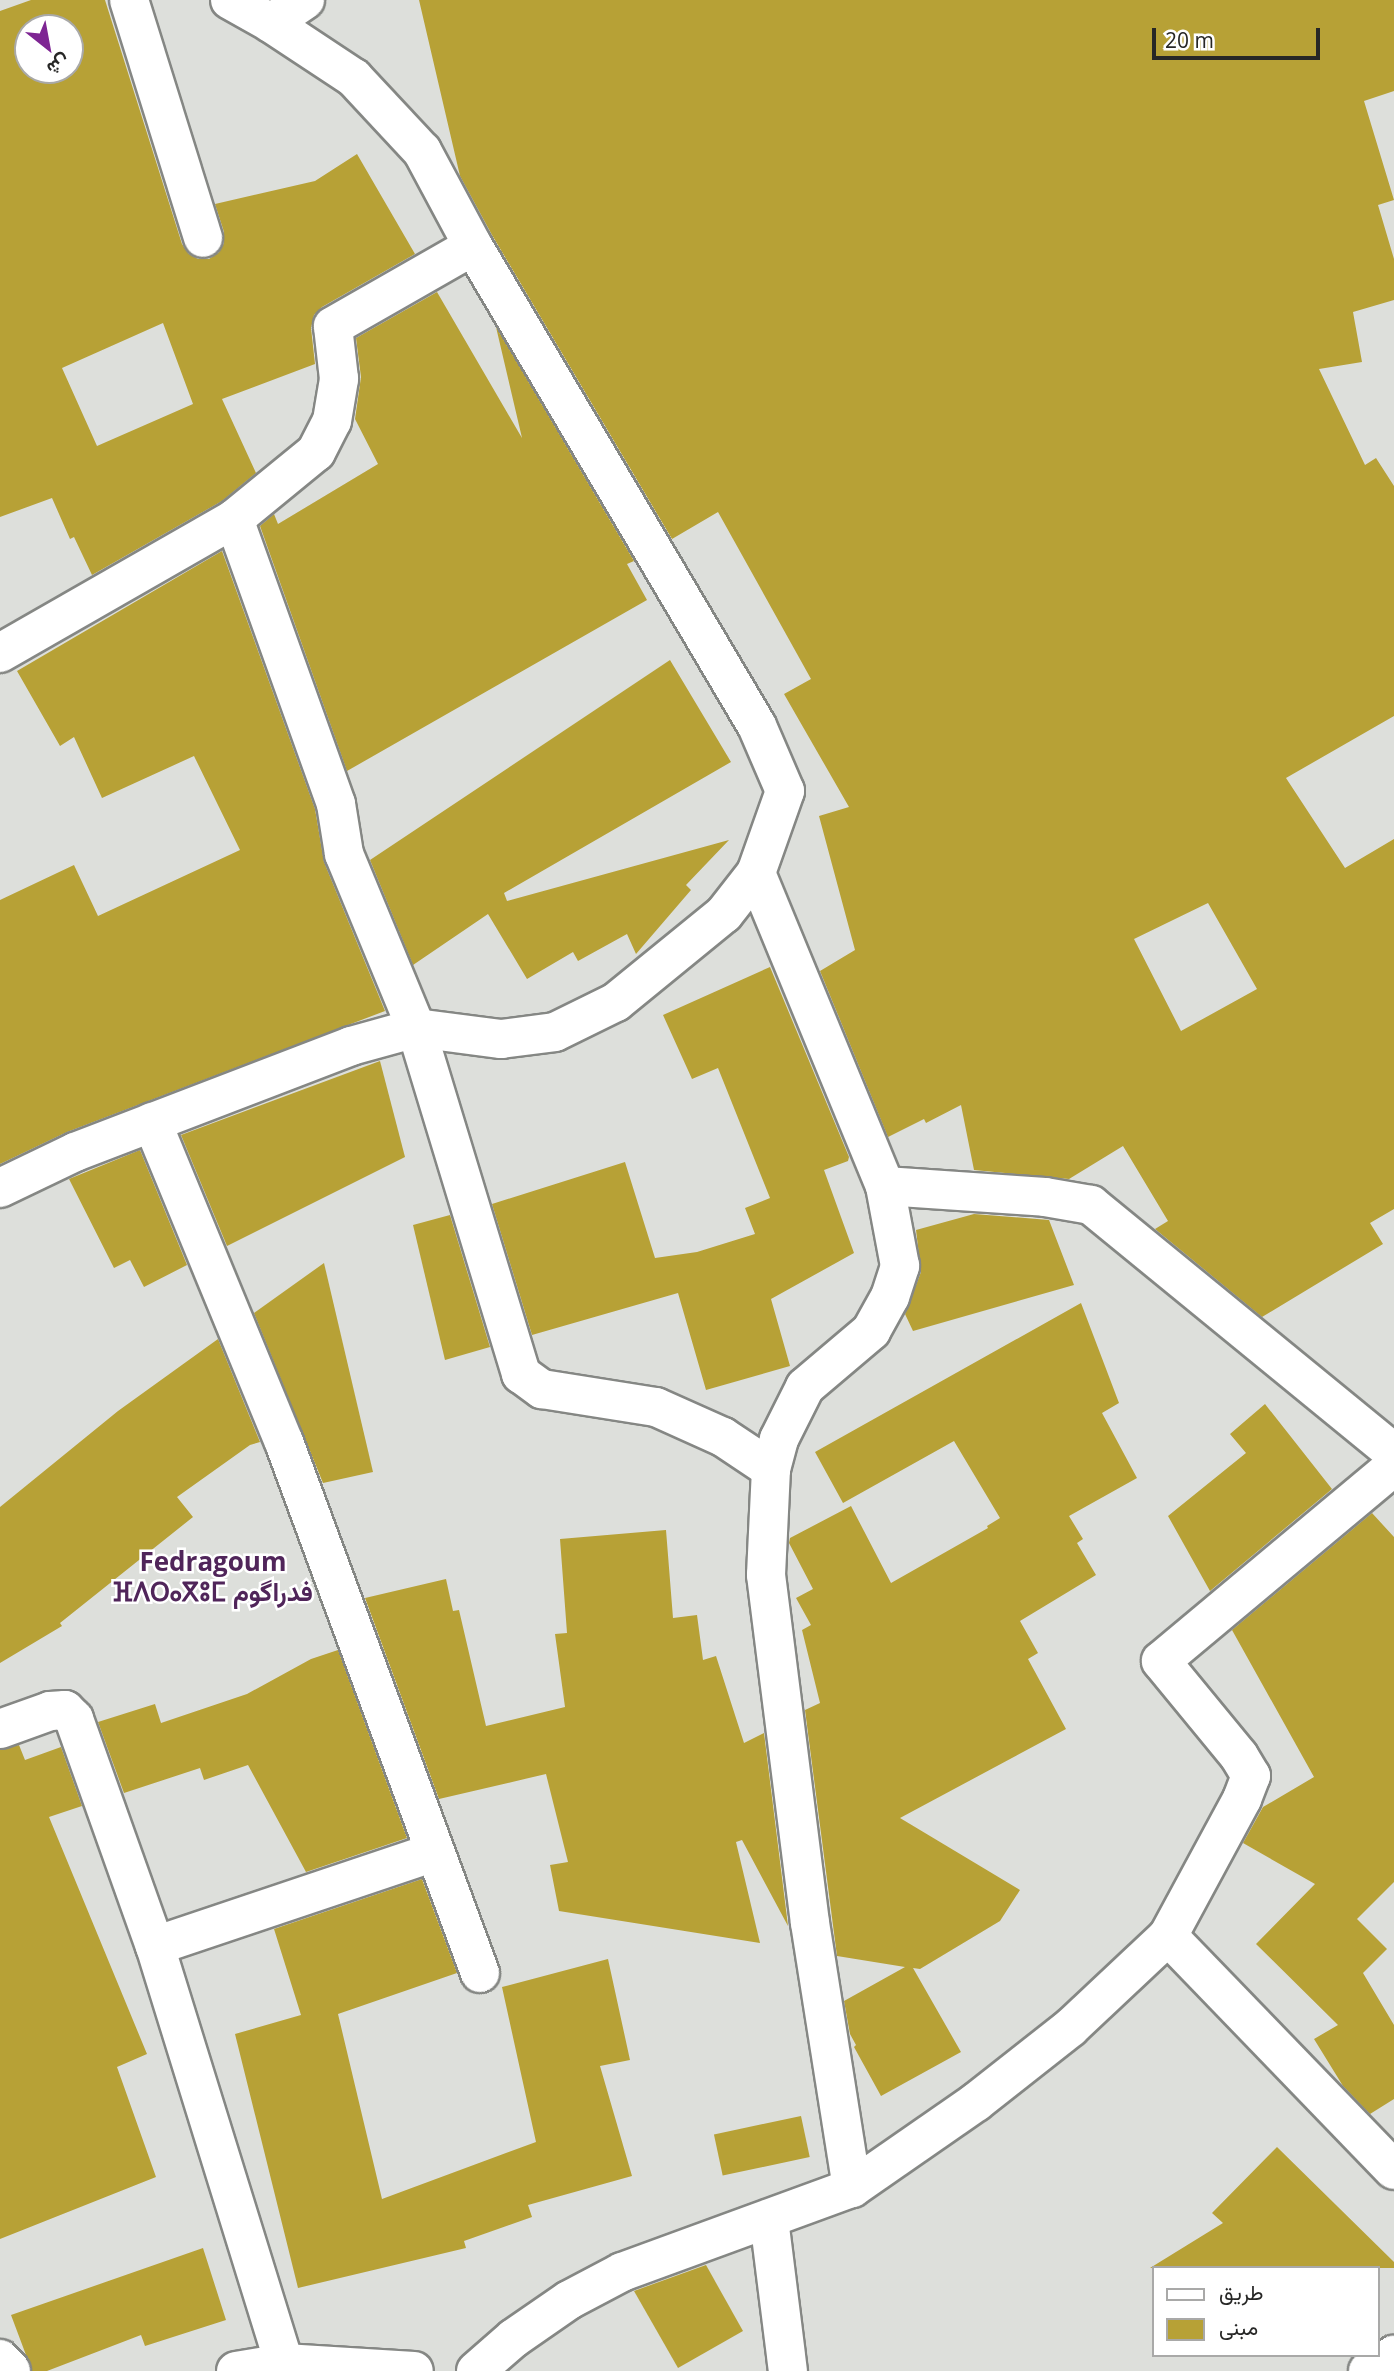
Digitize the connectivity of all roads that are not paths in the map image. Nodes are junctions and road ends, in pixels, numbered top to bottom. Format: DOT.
graph roads {
  1 [pos="129,0"];
  2 [pos="230,0"];
  3 [pos="305,0"];
  4 [pos="271,23"];
  5 [pos="203,238"];
  6 [pos="473,246"];
  7 [pos="234,519"];
  8 [pos="0,653"];
  9 [pos="756,873"];
  10 [pos="416,1028"];
  11 [pos="152,1122"];
  12 [pos="885,1186"];
  13 [pos="0,1188"];
  14 [pos="1394,1453"];
  15 [pos="1394,1466"];
  16 [pos="771,1469"];
  17 [pos="0,1729"];
  18 [pos="434,1852"];
  19 [pos="1167,1936"];
  20 [pos="155,1946"];
  21 [pos="480,1973"];
  22 [pos="1394,2170"];
  23 [pos="852,2188"];
  24 [pos="769,2219"];
  25 [pos="1394,2355"];
  26 [pos="0,2360"];
  27 [pos="284,2363"];
  28 [pos="11,2371"];
  29 [pos="236,2371"];
  30 [pos="414,2371"];
  31 [pos="476,2371"];
  32 [pos="788,2371"];
  33 [pos="1368,2371"];
  1 -- 5 [label="street"];
  2 -- 4 [label="street"];
  3 -- 4 [label="street"];
  4 -- 6 [label="street"];
  6 -- 7 [label="street"];
  6 -- 9 [label="street"];
  7 -- 8 [label="street"];
  7 -- 10 [label="street"];
  9 -- 10 [label="street"];
  9 -- 12 [label="street"];
  10 -- 11 [label="street"];
  10 -- 16 [label="street"];
  11 -- 13 [label="street"];
  11 -- 18 [label="street"];
  12 -- 14 [label="street"];
  12 -- 16 [label="street"];
  15 -- 19 [label="street"];
  16 -- 23 [label="street"];
  17 -- 20 [label="street"];
  18 -- 20 [label="street"];
  18 -- 21 [label="street"];
  19 -- 22 [label="street"];
  19 -- 23 [label="street"];
  20 -- 27 [label="street"];
  23 -- 24 [label="street"];
  24 -- 31 [label="street"];
  24 -- 32 [label="street"];
  25 -- 33 [label="street"];
  26 -- 28 [label="street"];
  27 -- 29 [label="street"];
  27 -- 30 [label="street"];
}
